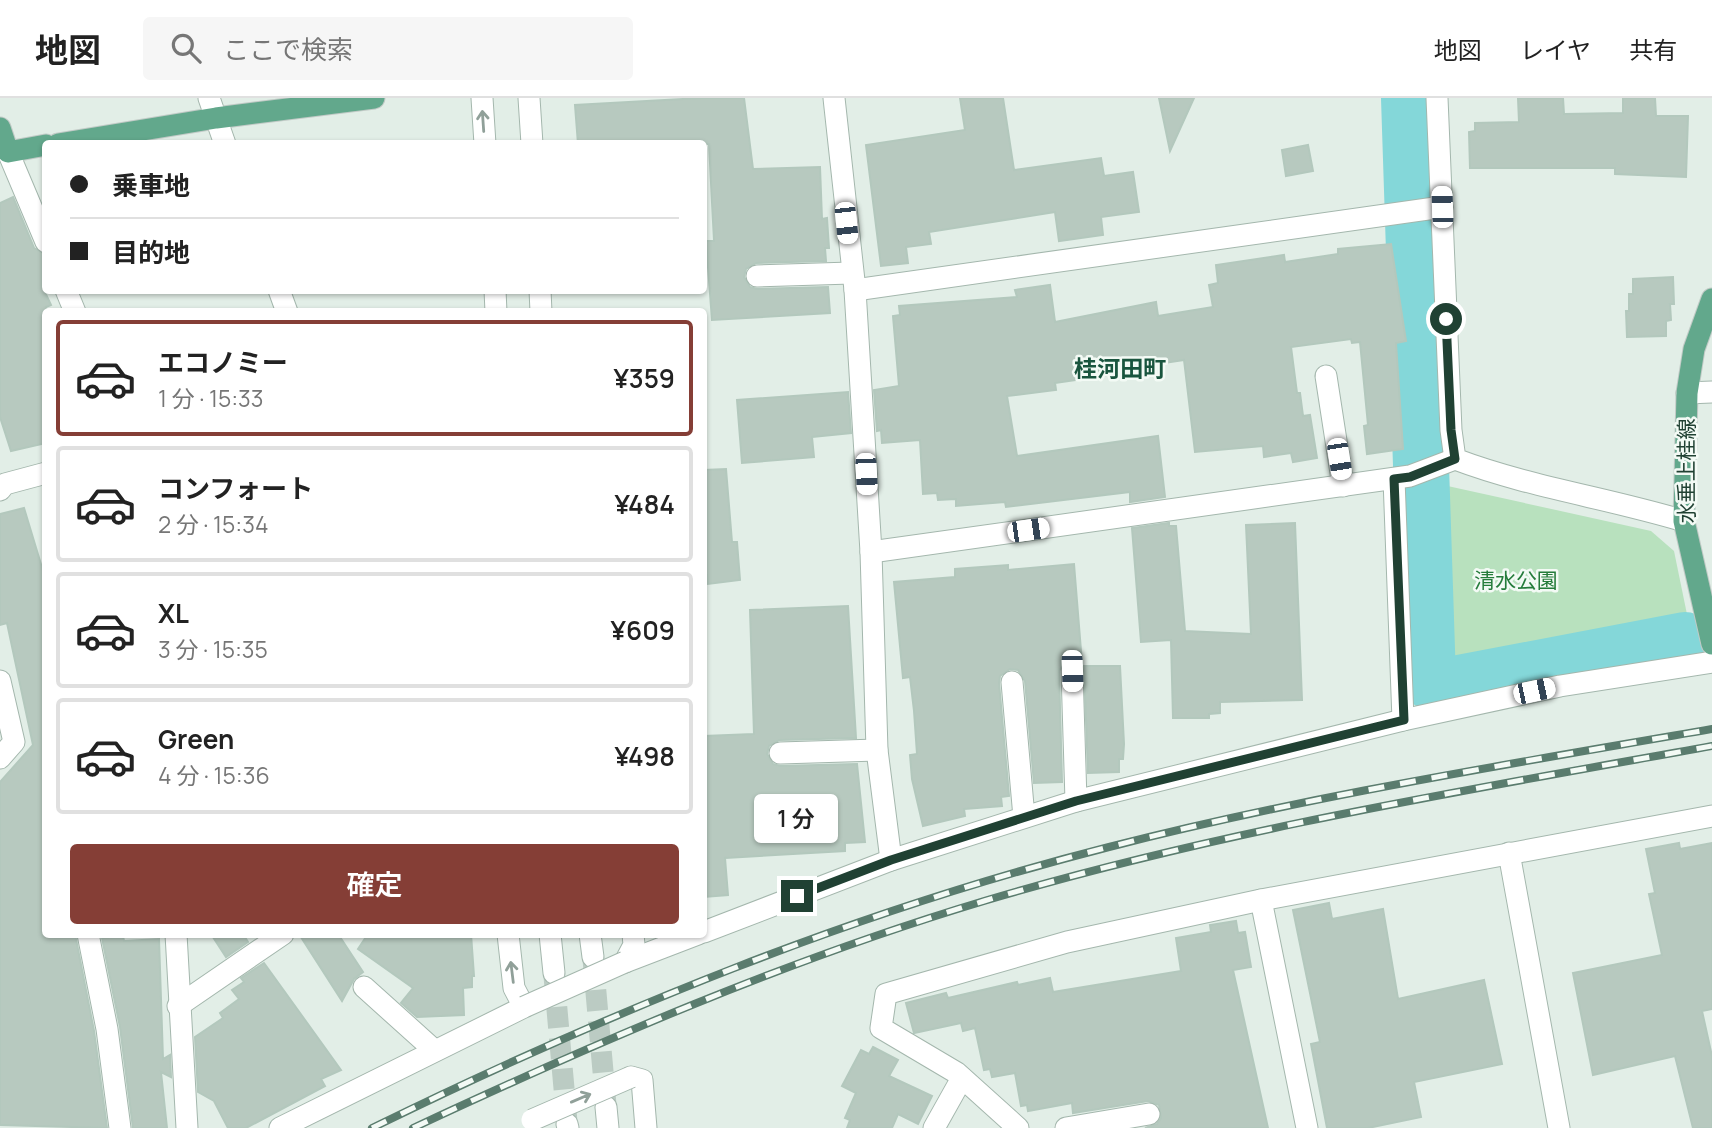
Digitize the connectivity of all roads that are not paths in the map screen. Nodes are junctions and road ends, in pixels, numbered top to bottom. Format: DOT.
graph roads {
  1 [pos="374,98"];
  2 [pos="482,98"];
  3 [pos="529,98"];
  4 [pos="834,98"];
  5 [pos="1437,98"];
  6 [pos="213,108"];
  7 [pos="0,128"];
  8 [pos="75,140"];
  9 [pos="224,140"];
  10 [pos="485,140"];
  11 [pos="532,140"];
  12 [pos="42,146"];
  13 [pos="8,152"];
  14 [pos="1434,208"];
  15 [pos="42,233"];
  16 [pos="757,276"];
  17 [pos="853,281"];
  18 [pos="1712,299"];
  19 [pos="1326,376"];
  20 [pos="1712,392"];
  21 [pos="1686,393"];
  22 [pos="1446,462"];
  23 [pos="42,474"];
  24 [pos="1402,478"];
  25 [pos="1343,486"];
  26 [pos="0,490"];
  27 [pos="1684,521"];
  28 [pos="871,552"];
  29 [pos="1712,644"];
  30 [pos="1712,662"];
  31 [pos="1072,671"];
  32 [pos="0,681"];
  33 [pos="1012,682"];
  34 [pos="1404,720"];
  35 [pos="4,743"];
  36 [pos="877,750"];
  37 [pos="780,753"];
  38 [pos="1076,801"];
  39 [pos="1712,816"];
  40 [pos="1024,817"];
  41 [pos="1509,853"];
  42 [pos="891,860"];
  43 [pos="1261,900"];
  44 [pos="707,931"];
  45 [pos="89,938"];
  46 [pos="176,938"];
  47 [pos="277,938"];
  48 [pos="508,938"];
  49 [pos="550,938"];
  50 [pos="591,938"];
  51 [pos="633,938"];
  52 [pos="688,938"];
  53 [pos="593,957"];
  54 [pos="625,962"];
  55 [pos="554,973"];
  56 [pos="363,987"];
  57 [pos="178,1006"];
  58 [pos="524,1007"];
  59 [pos="434,1050"];
  60 [pos="962,1078"];
  61 [pos="1149,1114"];
  62 [pos="529,1124"];
  63 [pos="120,1128"];
  64 [pos="187,1128"];
  65 [pos="280,1128"];
  66 [pos="646,1128"];
  67 [pos="934,1128"];
  68 [pos="1018,1128"];
  69 [pos="1066,1128"];
  70 [pos="1307,1128"];
  71 [pos="1559,1128"];
  1 -- 6 [label="main road"];
  10 -- 2 [label="street, one-way"];
  3 -- 11 [label="street"];
  4 -- 17 [label="street"];
  5 -- 14 [label="street"];
  6 -- 8 [label="main road"];
  6 -- 9 [label="street"];
  7 -- 13 [label="main road"];
  12 -- 13 [label="main road"];
  13 -- 15 [label="street"];
  14 -- 17 [label="street"];
  14 -- 22 [label="street"];
  16 -- 17 [label="street"];
  17 -- 28 [label="street"];
  18 -- 21 [label="main road, 水垂上桂線"];
  19 -- 25 [label="street"];
  20 -- 21 [label="street"];
  21 -- 27 [label="main road, 水垂上桂線"];
  22 -- 24 [label="street"];
  22 -- 27 [label="street"];
  23 -- 26 [label="street"];
  24 -- 25 [label="street"];
  24 -- 34 [label="street"];
  25 -- 28 [label="street"];
  27 -- 29 [label="main road, 水垂上桂線"];
  28 -- 36 [label="street"];
  30 -- 34 [label="street"];
  31 -- 38 [label="street"];
  32 -- 35 [label="street"];
  33 -- 40 [label="street"];
  34 -- 38 [label="street"];
  36 -- 37 [label="street"];
  36 -- 42 [label="street"];
  38 -- 40 [label="street"];
  39 -- 41 [label="street"];
  40 -- 42 [label="street"];
  41 -- 43 [label="street"];
  41 -- 71 [label="street"];
  42 -- 44 [label="street"];
  43 -- 60 [label="street"];
  43 -- 70 [label="street"];
  45 -- 63 [label="street"];
  46 -- 57 [label="street"];
  47 -- 57 [label="street"];
  58 -- 48 [label="street, one-way"];
  49 -- 55 [label="street"];
  50 -- 53 [label="street"];
  51 -- 54 [label="street"];
  52 -- 54 [label="street"];
  54 -- 58 [label="street, bridge"];
  56 -- 59 [label="street"];
  57 -- 64 [label="street"];
  58 -- 59 [label="street"];
  59 -- 65 [label="street"];
  60 -- 67 [label="street"];
  60 -- 68 [label="street"];
  61 -- 69 [label="street"];
  62 -- 66 [label="street, one-way, bridge"];
}
